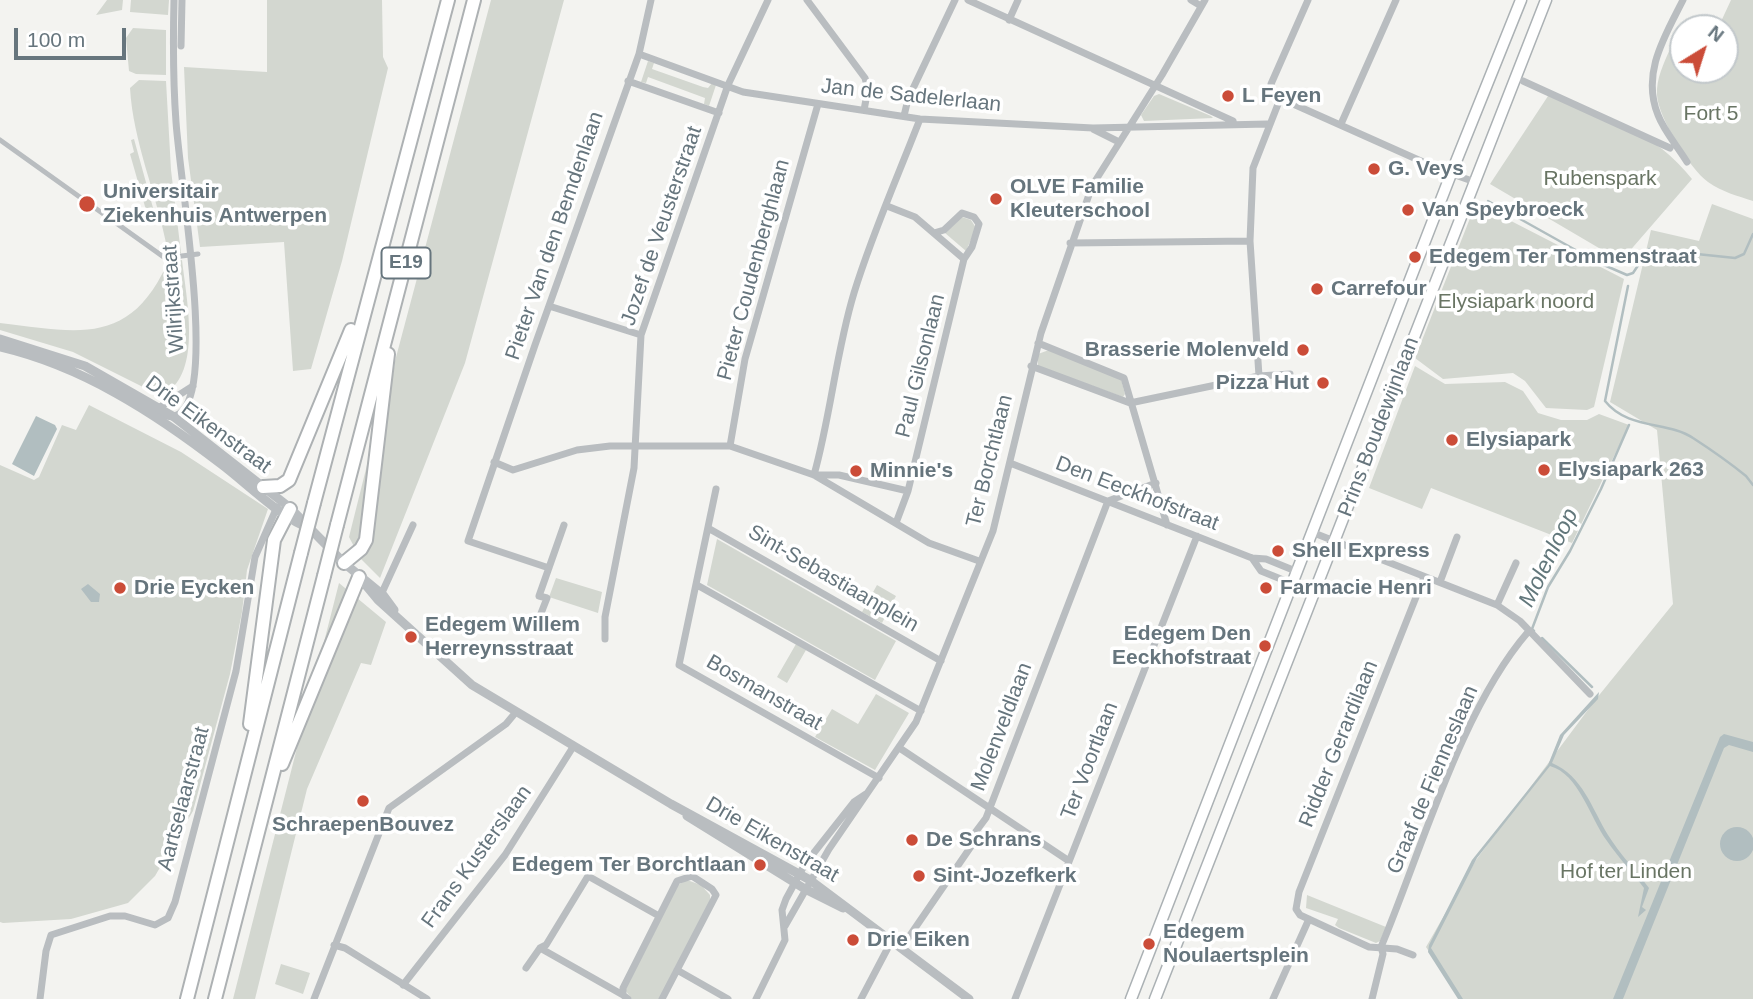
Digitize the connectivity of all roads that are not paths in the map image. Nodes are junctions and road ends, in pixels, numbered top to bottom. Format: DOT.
graph roads {
  1 [pos="174,0"];
  2 [pos="182,0"];
  3 [pos="448,0"];
  4 [pos="474,0"];
  5 [pos="651,0"];
  6 [pos="768,0"];
  7 [pos="807,0"];
  8 [pos="954,0"];
  9 [pos="968,0"];
  10 [pos="1018,0"];
  11 [pos="1191,0"];
  12 [pos="1308,0"];
  13 [pos="1396,0"];
  14 [pos="1521,0"];
  15 [pos="1546,0"];
  16 [pos="1683,0"];
  17 [pos="1203,3"];
  18 [pos="1009,20"];
  19 [pos="177,26"];
  20 [pos="181,46"];
  21 [pos="639,54"];
  22 [pos="628,81"];
  23 [pos="1522,81"];
  24 [pos="728,85"];
  25 [pos="1155,86"];
  26 [pos="1280,99"];
  27 [pos="818,104"];
  28 [pos="864,110"];
  29 [pos="719,113"];
  30 [pos="904,116"];
  31 [pos="920,118"];
  32 [pos="1237,123"];
  33 [pos="1267,124"];
  34 [pos="1341,124"];
  35 [pos="1129,127"];
  36 [pos="1093,128"];
  37 [pos="0,140"];
  38 [pos="1119,142"];
  39 [pos="1670,148"];
  40 [pos="1687,162"];
  41 [pos="1451,174"];
  42 [pos="1475,182"];
  43 [pos="887,206"];
  44 [pos="934,233"];
  45 [pos="1250,240"];
  46 [pos="1070,243"];
  47 [pos="198,254"];
  48 [pos="190,255"];
  49 [pos="964,259"];
  50 [pos="367,295"];
  51 [pos="549,306"];
  52 [pos="389,332"];
  53 [pos="641,335"];
  54 [pos="1038,343"];
  55 [pos="3,344"];
  56 [pos="1031,366"];
  57 [pos="1290,374"];
  58 [pos="1259,376"];
  59 [pos="192,386"];
  60 [pos="128,401"];
  61 [pos="1130,403"];
  62 [pos="187,406"];
  63 [pos="160,407"];
  64 [pos="174,417"];
  65 [pos="193,431"];
  66 [pos="636,444"];
  67 [pos="730,446"];
  68 [pos="494,462"];
  69 [pos="1010,463"];
  70 [pos="814,475"];
  71 [pos="1156,483"];
  72 [pos="263,487"];
  73 [pos="716,489"];
  74 [pos="908,491"];
  75 [pos="1108,501"];
  76 [pos="284,510"];
  77 [pos="897,523"];
  78 [pos="413,525"];
  79 [pos="564,525"];
  80 [pos="1167,525"];
  81 [pos="708,528"];
  82 [pos="1314,533"];
  83 [pos="1197,536"];
  84 [pos="1457,537"];
  85 [pos="1335,540"];
  86 [pos="1252,558"];
  87 [pos="979,561"];
  88 [pos="1516,563"];
  89 [pos="344,564"];
  90 [pos="548,568"];
  91 [pos="1298,572"];
  92 [pos="359,577"];
  93 [pos="1424,577"];
  94 [pos="1440,582"];
  95 [pos="1291,583"];
  96 [pos="697,585"];
  97 [pos="1313,592"];
  98 [pos="380,598"];
  99 [pos="1497,605"];
  100 [pos="538,621"];
  101 [pos="1528,632"];
  102 [pos="605,639"];
  103 [pos="941,661"];
  104 [pos="1590,694"];
  105 [pos="920,710"];
  106 [pos="516,712"];
  107 [pos="573,747"];
  108 [pos="901,749"];
  109 [pos="879,778"];
  110 [pos="242,780"];
  111 [pos="866,794"];
  112 [pos="268,796"];
  113 [pos="671,804"];
  114 [pos="990,809"];
  115 [pos="1069,862"];
  116 [pos="799,873"];
  117 [pos="810,880"];
  118 [pos="794,883"];
  119 [pos="805,890"];
  120 [pos="852,911"];
  121 [pos="659,916"];
  122 [pos="1309,919"];
  123 [pos="785,926"];
  124 [pos="892,940"];
  125 [pos="334,945"];
  126 [pos="902,947"];
  127 [pos="1381,947"];
  128 [pos="540,948"];
  129 [pos="1413,955"];
  130 [pos="526,968"];
  131 [pos="677,970"];
  132 [pos="403,985"];
  133 [pos="625,997"];
  134 [pos="40,999"];
  135 [pos="187,999"];
  136 [pos="215,999"];
  137 [pos="314,999"];
  138 [pos="427,999"];
  139 [pos="662,999"];
  140 [pos="728,999"];
  141 [pos="756,999"];
  142 [pos="861,999"];
  143 [pos="969,999"];
  144 [pos="1015,999"];
  145 [pos="1131,999"];
  146 [pos="1155,999"];
  147 [pos="1273,999"];
  148 [pos="1372,999"];
  1 -- 19 [label="street, Wilrijkstraat"];
  2 -- 19 [label="street, Wilrijkstraat"];
  3 -- 50 [label="highway, E19"];
  4 -- 52 [label="highway, E19"];
  5 -- 21 [label="street, Pieter Van den Bemdenlaan"];
  6 -- 24 [label="street, Jozef de Veusterstraat"];
  7 -- 28 [label="street"];
  8 -- 30 [label="street"];
  9 -- 18 [label="street"];
  10 -- 18 [label="street"];
  11 -- 17 [label="street"];
  12 -- 26 [label="street"];
  13 -- 34 [label="street"];
  14 -- 41 [label="main road, Prins Boudewijnlaan"];
  15 -- 42 [label="main road, Prins Boudewijnlaan"];
  16 -- 40 [label="street"];
  17 -- 25 [label="street, Ter Borchtlaan"];
  18 -- 25 [label="street"];
  19 -- 20 [label="street, Wilrijkstraat"];
  19 -- 48 [label="street, Wilrijkstraat"];
  21 -- 22 [label="street, Pieter Van den Bemdenlaan"];
  21 -- 24 [label="street, Jan de Sadelerlaan"];
  22 -- 29 [label="street"];
  22 -- 51 [label="street, Pieter Van den Bemdenlaan"];
  23 -- 39 [label="street"];
  24 -- 27 [label="street, Jan de Sadelerlaan"];
  24 -- 29 [label="street, Jozef de Veusterstraat"];
  25 -- 32 [label="street"];
  25 -- 35 [label="street, Ter Borchtlaan"];
  26 -- 33 [label="street"];
  26 -- 34 [label="street"];
  27 -- 28 [label="street, Jan de Sadelerlaan"];
  27 -- 67 [label="street, Pieter Coudenberghlaan"];
  28 -- 30 [label="street, Jan de Sadelerlaan"];
  29 -- 53 [label="street, Jozef de Veusterstraat"];
  30 -- 31 [label="street, Jan de Sadelerlaan"];
  31 -- 36 [label="street, Jan de Sadelerlaan"];
  31 -- 43 [label="street"];
  32 -- 33 [label="street, Jan de Sadelerlaan"];
  32 -- 35 [label="street, Jan de Sadelerlaan"];
  33 -- 45 [label="street"];
  34 -- 41 [label="street"];
  35 -- 36 [label="street, Jan de Sadelerlaan"];
  35 -- 38 [label="street, Ter Borchtlaan"];
  36 -- 38 [label="street, Jan de Sadelerlaan"];
  37 -- 48 [label="street"];
  38 -- 46 [label="street, Ter Borchtlaan"];
  41 -- 42 [label="street"];
  41 -- 82 [label="main road, Prins Boudewijnlaan"];
  42 -- 85 [label="main road, Prins Boudewijnlaan"];
  43 -- 44 [label="street"];
  43 -- 70 [label="street"];
  44 -- 49 [label="street"];
  44 -- 49 [label="street, Paul Gilsonlaan"];
  45 -- 46 [label="street"];
  45 -- 58 [label="street"];
  46 -- 54 [label="street, Ter Borchtlaan"];
  47 -- 48 [label="street"];
  48 -- 59 [label="street, Wilrijkstraat"];
  49 -- 74 [label="street, Paul Gilsonlaan"];
  50 -- 72 [label="highway"];
  50 -- 110 [label="highway, E19, bridge"];
  51 -- 53 [label="street"];
  51 -- 68 [label="street, Pieter Van den Bemdenlaan"];
  52 -- 89 [label="highway"];
  52 -- 112 [label="highway, E19, bridge"];
  53 -- 66 [label="street, Jozef de Veusterstraat"];
  54 -- 56 [label="street, Ter Borchtlaan"];
  54 -- 61 [label="street"];
  55 -- 60 [label="street, Drie Eikenstraat"];
  55 -- 63 [label="street, Drie Eikenstraat"];
  56 -- 61 [label="street"];
  56 -- 69 [label="street, Ter Borchtlaan"];
  57 -- 58 [label="street"];
  58 -- 61 [label="street"];
  59 -- 62 [label="street, Wilrijkstraat"];
  59 -- 63 [label="street"];
  60 -- 64 [label="street"];
  60 -- 76 [label="street, Drie Eikenstraat"];
  61 -- 71 [label="street"];
  62 -- 64 [label="street"];
  62 -- 65 [label="street, Wilrijkstraat"];
  63 -- 64 [label="street, Drie Eikenstraat"];
  64 -- 65 [label="street, Drie Eikenstraat"];
  65 -- 72 [label="street, Drie Eikenstraat"];
  66 -- 67 [label="street"];
  66 -- 68 [label="street"];
  66 -- 102 [label="street, Jozef de Veusterstraat"];
  67 -- 70 [label="street"];
  68 -- 90 [label="street, Pieter Van den Bemdenlaan"];
  69 -- 75 [label="street, Den Eeckhofstraat"];
  69 -- 87 [label="street, Ter Borchtlaan"];
  70 -- 74 [label="street"];
  70 -- 77 [label="street"];
  71 -- 75 [label="street"];
  71 -- 80 [label="street"];
  72 -- 76 [label="street, Drie Eikenstraat"];
  73 -- 81 [label="street, Bosmanstraat"];
  74 -- 77 [label="street, Paul Gilsonlaan"];
  75 -- 80 [label="street, Den Eeckhofstraat"];
  75 -- 114 [label="street, Molenveldlaan"];
  76 -- 89 [label="street, Drie Eikenstraat"];
  76 -- 110 [label="highway"];
  76 -- 134 [label="street, Aartselaarstraat"];
  77 -- 87 [label="street"];
  78 -- 98 [label="street"];
  79 -- 90 [label="street"];
  80 -- 83 [label="street, Den Eeckhofstraat"];
  81 -- 96 [label="street, Bosmanstraat"];
  81 -- 103 [label="street, Sint-Sebastiaanplein"];
  82 -- 85 [label="street, Prins Boudewijnlaan"];
  82 -- 91 [label="main road, Prins Boudewijnlaan"];
  83 -- 86 [label="street, Den Eeckhofstraat"];
  83 -- 115 [label="street, Ter Voortlaan"];
  84 -- 94 [label="street"];
  85 -- 93 [label="street"];
  85 -- 97 [label="main road, Prins Boudewijnlaan"];
  86 -- 91 [label="street, Den Eeckhofstraat"];
  86 -- 95 [label="street, Den Eeckhofstraat"];
  87 -- 103 [label="street, Ter Borchtlaan"];
  88 -- 99 [label="street"];
  89 -- 92 [label="street, Drie Eikenstraat"];
  90 -- 100 [label="street"];
  91 -- 95 [label="main road, Prins Boudewijnlaan"];
  92 -- 98 [label="street, Drie Eikenstraat"];
  92 -- 112 [label="highway"];
  93 -- 94 [label="street"];
  93 -- 122 [label="street, Ridder Gerardilaan"];
  94 -- 99 [label="street"];
  95 -- 97 [label="street"];
  95 -- 145 [label="main road, Prins Boudewijnlaan"];
  96 -- 105 [label="street"];
  96 -- 109 [label="street, Bosmanstraat"];
  97 -- 146 [label="main road, Prins Boudewijnlaan"];
  98 -- 106 [label="street, Drie Eikenstraat"];
  99 -- 101 [label="street"];
  101 -- 104 [label="street"];
  101 -- 127 [label="street, Graaf de Fienneslaan"];
  103 -- 105 [label="street, Ter Borchtlaan"];
  105 -- 108 [label="street, Ter Borchtlaan"];
  106 -- 107 [label="street, Drie Eikenstraat"];
  106 -- 125 [label="street"];
  107 -- 113 [label="street, Drie Eikenstraat"];
  107 -- 132 [label="street, Frans Kusterslaan"];
  108 -- 109 [label="street, Ter Borchtlaan"];
  108 -- 114 [label="street"];
  109 -- 111 [label="street, Ter Borchtlaan"];
  110 -- 135 [label="highway, E19"];
  111 -- 116 [label="street, Ter Borchtlaan"];
  111 -- 117 [label="street, Ter Borchtlaan"];
  112 -- 136 [label="highway, E19"];
  113 -- 116 [label="street, Drie Eikenstraat"];
  113 -- 118 [label="street, Drie Eikenstraat"];
  114 -- 115 [label="street"];
  114 -- 126 [label="street, Molenveldlaan"];
  115 -- 144 [label="street, Ter Voortlaan"];
  116 -- 117 [label="street, Drie Eikenstraat"];
  116 -- 118 [label="street, Ter Borchtlaan"];
  117 -- 119 [label="street, Ter Borchtlaan"];
  117 -- 120 [label="street, Drie Eikenstraat"];
  118 -- 119 [label="street, Drie Eikenstraat"];
  118 -- 123 [label="street, Ter Borchtlaan"];
  119 -- 120 [label="street, Drie Eikenstraat"];
  119 -- 123 [label="street, Ter Borchtlaan"];
  120 -- 124 [label="street, Drie Eikenstraat"];
  121 -- 128 [label="street"];
  121 -- 131 [label="street"];
  121 -- 133 [label="street"];
  122 -- 127 [label="street"];
  122 -- 147 [label="street"];
  123 -- 141 [label="street"];
  124 -- 126 [label="street, Drie Eikenstraat"];
  124 -- 142 [label="street"];
  125 -- 132 [label="street"];
  125 -- 137 [label="street"];
  126 -- 143 [label="street, Drie Eikenstraat"];
  127 -- 129 [label="street"];
  127 -- 148 [label="street, Graaf de Fienneslaan"];
  128 -- 130 [label="street"];
  128 -- 133 [label="street"];
  131 -- 139 [label="street"];
  131 -- 140 [label="street"];
  132 -- 138 [label="street"];
}
